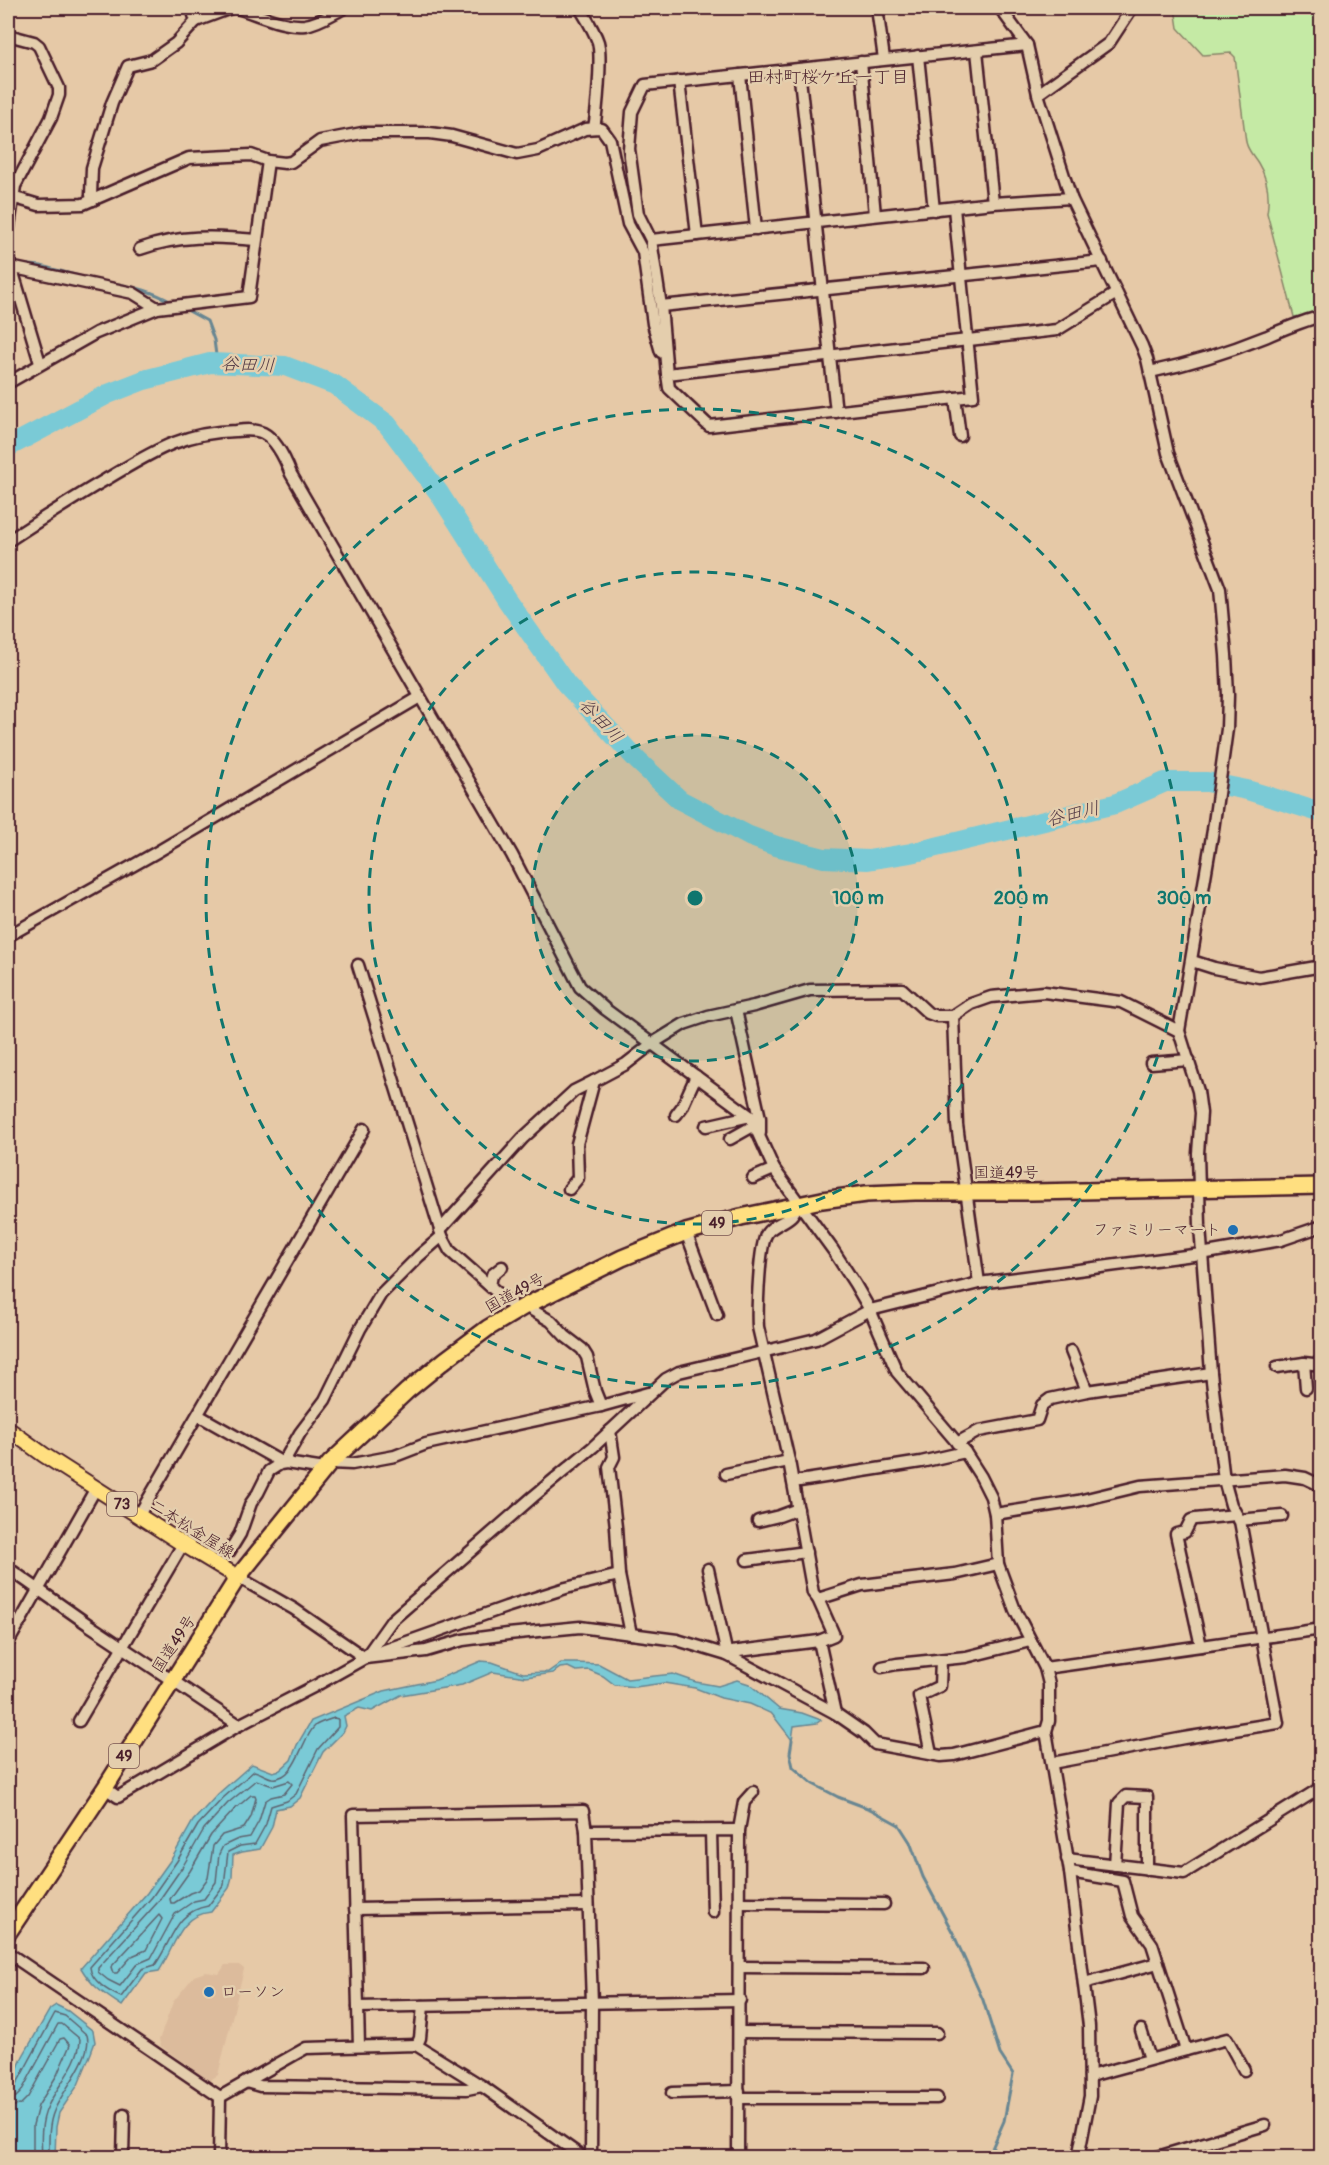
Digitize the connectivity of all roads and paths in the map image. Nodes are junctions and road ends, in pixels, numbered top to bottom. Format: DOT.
graph roads {
  1 [pos="194,8"];
  2 [pos="231,8"];
  3 [pos="237,8"];
  4 [pos="344,8"];
  5 [pos="580,8"];
  6 [pos="877,8"];
  7 [pos="1000,8"];
  8 [pos="1131,8"];
  9 [pos="196,21"];
  10 [pos="8,35"];
  11 [pos="1027,45"];
  12 [pos="977,51"];
  13 [pos="918,56"];
  14 [pos="884,59"];
  15 [pos="861,62"];
  16 [pos="799,69"];
  17 [pos="740,75"];
  18 [pos="679,81"];
  19 [pos="1038,94"];
  20 [pos="594,128"];
  21 [pos="268,161"];
  22 [pos="11,188"];
  23 [pos="1071,198"];
  24 [pos="93,200"];
  25 [pos="993,203"];
  26 [pos="954,208"];
  27 [pos="934,210"];
  28 [pos="875,215"];
  29 [pos="815,223"];
  30 [pos="756,229"];
  31 [pos="8,233"];
  32 [pos="697,235"];
  33 [pos="256,240"];
  34 [pos="651,240"];
  35 [pos="140,249"];
  36 [pos="9,261"];
  37 [pos="1102,261"];
  38 [pos="962,274"];
  39 [pos="822,289"];
  40 [pos="1115,294"];
  41 [pos="661,306"];
  42 [pos="157,309"];
  43 [pos="1322,316"];
  44 [pos="969,340"];
  45 [pos="831,354"];
  46 [pos="665,358"];
  47 [pos="40,363"];
  48 [pos="1150,372"];
  49 [pos="667,374"];
  50 [pos="8,383"];
  51 [pos="955,398"];
  52 [pos="837,411"];
  53 [pos="960,436"];
  54 [pos="8,540"];
  55 [pos="420,697"];
  56 [pos="8,936"];
  57 [pos="1192,961"];
  58 [pos="358,965"];
  59 [pos="1322,966"];
  60 [pos="736,1010"];
  61 [pos="953,1016"];
  62 [pos="1179,1030"];
  63 [pos="652,1043"];
  64 [pos="1189,1060"];
  65 [pos="1151,1063"];
  66 [pos="696,1076"];
  67 [pos="594,1081"];
  68 [pos="676,1115"];
  69 [pos="755,1125"];
  70 [pos="706,1126"];
  71 [pos="364,1129"];
  72 [pos="730,1139"];
  73 [pos="774,1169"];
  74 [pos="753,1178"];
  75 [pos="1322,1186"];
  76 [pos="1199,1188"];
  77 [pos="569,1190"];
  78 [pos="967,1191"];
  79 [pos="799,1204"];
  80 [pos="1322,1226"];
  81 [pos="686,1232"];
  82 [pos="441,1233"];
  83 [pos="1202,1254"];
  84 [pos="502,1267"];
  85 [pos="979,1283"];
  86 [pos="490,1286"];
  87 [pos="521,1308"];
  88 [pos="870,1310"];
  89 [pos="717,1315"];
  90 [pos="1071,1351"];
  91 [pos="762,1352"];
  92 [pos="1304,1363"];
  93 [pos="1322,1365"];
  94 [pos="1277,1367"];
  95 [pos="1211,1373"];
  96 [pos="1306,1388"];
  97 [pos="1087,1391"];
  98 [pos="651,1392"];
  99 [pos="601,1406"];
  100 [pos="198,1415"];
  101 [pos="610,1431"];
  102 [pos="9,1434"];
  103 [pos="961,1448"];
  104 [pos="789,1461"];
  105 [pos="283,1463"];
  106 [pos="327,1466"];
  107 [pos="726,1474"];
  108 [pos="1224,1480"];
  109 [pos="793,1482"];
  110 [pos="1322,1486"];
  111 [pos="96,1488"];
  112 [pos="798,1509"];
  113 [pos="995,1514"];
  114 [pos="139,1515"];
  115 [pos="1282,1516"];
  116 [pos="1238,1517"];
  117 [pos="758,1521"];
  118 [pos="183,1544"];
  119 [pos="229,1552"];
  120 [pos="806,1552"];
  121 [pos="747,1560"];
  122 [pos="998,1564"];
  123 [pos="8,1568"];
  124 [pos="708,1569"];
  125 [pos="619,1575"];
  126 [pos="238,1577"];
  127 [pos="40,1589"];
  128 [pos="818,1599"];
  129 [pos="1322,1629"];
  130 [pos="631,1634"];
  131 [pos="1262,1638"];
  132 [pos="819,1641"];
  133 [pos="1030,1641"];
  134 [pos="8,1643"];
  135 [pos="1201,1646"];
  136 [pos="123,1647"];
  137 [pos="727,1655"];
  138 [pos="365,1658"];
  139 [pos="941,1660"];
  140 [pos="882,1667"];
  141 [pos="1046,1668"];
  142 [pos="173,1679"];
  143 [pos="835,1713"];
  144 [pos="80,1721"];
  145 [pos="239,1725"];
  146 [pos="1046,1731"];
  147 [pos="931,1754"];
  148 [pos="1052,1763"];
  149 [pos="1322,1787"];
  150 [pos="105,1788"];
  151 [pos="753,1792"];
  152 [pos="740,1830"];
  153 [pos="586,1831"];
  154 [pos="711,1831"];
  155 [pos="1067,1858"];
  156 [pos="1115,1864"];
  157 [pos="1147,1869"];
  158 [pos="1070,1872"];
  159 [pos="740,1903"];
  160 [pos="884,1904"];
  161 [pos="588,1905"];
  162 [pos="355,1910"];
  163 [pos="713,1912"];
  164 [pos="8,1933"];
  165 [pos="8,1953"];
  166 [pos="1158,1963"];
  167 [pos="740,1967"];
  168 [pos="924,1968"];
  169 [pos="1084,1983"];
  170 [pos="740,2000"];
  171 [pos="592,2003"];
  172 [pos="423,2006"];
  173 [pos="358,2007"];
  174 [pos="1141,2030"];
  175 [pos="740,2032"];
  176 [pos="937,2033"];
  177 [pos="417,2045"];
  178 [pos="359,2046"];
  179 [pos="1186,2050"];
  180 [pos="1150,2060"];
  181 [pos="1244,2070"];
  182 [pos="1090,2076"];
  183 [pos="246,2082"];
  184 [pos="482,2086"];
  185 [pos="672,2093"];
  186 [pos="739,2095"];
  187 [pos="220,2097"];
  188 [pos="937,2098"];
  189 [pos="124,2115"];
  190 [pos="1265,2125"];
  191 [pos="123,2157"];
  192 [pos="219,2157"];
  193 [pos="584,2157"];
  194 [pos="591,2157"];
  195 [pos="738,2157"];
  196 [pos="1078,2157"];
  197 [pos="1154,2157"];
  1 -- 9 [label="street"];
  2 -- 9 [label="street"];
  3 -- 4 [label="street"];
  5 -- 20 [label="street"];
  6 -- 14 [label="street"];
  7 -- 11 [label="street"];
  8 -- 19 [label="street"];
  9 -- 24 [label="street"];
  10 -- 22 [label="street"];
  11 -- 12 [label="street"];
  11 -- 19 [label="street"];
  12 -- 13 [label="street"];
  12 -- 25 [label="street"];
  13 -- 14 [label="street"];
  13 -- 27 [label="street"];
  14 -- 15 [label="street"];
  15 -- 16 [label="street"];
  15 -- 28 [label="street"];
  16 -- 17 [label="street"];
  16 -- 29 [label="street"];
  17 -- 18 [label="street"];
  17 -- 30 [label="street"];
  18 -- 32 [label="street"];
  18 -- 34 [label="street"];
  19 -- 23 [label="street"];
  20 -- 21 [label="street"];
  20 -- 46 [label="street"];
  21 -- 24 [label="street"];
  21 -- 33 [label="street"];
  22 -- 24 [label="street"];
  22 -- 31 [label="street"];
  23 -- 25 [label="street"];
  23 -- 37 [label="street"];
  25 -- 26 [label="street"];
  26 -- 27 [label="street"];
  26 -- 38 [label="street"];
  27 -- 28 [label="street"];
  28 -- 29 [label="street"];
  29 -- 30 [label="street"];
  29 -- 39 [label="street"];
  30 -- 32 [label="street"];
  32 -- 34 [label="street"];
  33 -- 35 [label="street"];
  33 -- 42 [label="street"];
  34 -- 41 [label="street"];
  36 -- 42 [label="street"];
  36 -- 47 [label="street"];
  37 -- 38 [label="street"];
  37 -- 40 [label="street"];
  38 -- 39 [label="street"];
  38 -- 44 [label="street"];
  39 -- 41 [label="street"];
  39 -- 45 [label="street"];
  40 -- 44 [label="street"];
  40 -- 48 [label="street"];
  41 -- 46 [label="street"];
  42 -- 47 [label="street"];
  43 -- 48 [label="street"];
  44 -- 45 [label="street"];
  44 -- 51 [label="street"];
  45 -- 49 [label="street"];
  45 -- 52 [label="street"];
  46 -- 49 [label="street"];
  47 -- 50 [label="street"];
  48 -- 57 [label="street"];
  49 -- 52 [label="street"];
  51 -- 52 [label="street"];
  51 -- 53 [label="street"];
  54 -- 55 [label="street"];
  55 -- 56 [label="street"];
  55 -- 63 [label="street"];
  57 -- 59 [label="street"];
  57 -- 62 [label="street"];
  58 -- 82 [label="street"];
  60 -- 61 [label="street"];
  60 -- 63 [label="street"];
  60 -- 69 [label="street"];
  61 -- 62 [label="street"];
  61 -- 78 [label="street"];
  62 -- 64 [label="street"];
  63 -- 66 [label="street"];
  63 -- 67 [label="street"];
  64 -- 65 [label="street"];
  64 -- 76 [label="street"];
  66 -- 68 [label="street"];
  66 -- 69 [label="street"];
  67 -- 77 [label="street"];
  67 -- 82 [label="street"];
  69 -- 70 [label="street"];
  69 -- 72 [label="street"];
  69 -- 73 [label="street"];
  71 -- 100 [label="street"];
  73 -- 74 [label="street"];
  73 -- 79 [label="street"];
  75 -- 76 [label="highway, 国道49号 / 49"];
  76 -- 78 [label="highway, 国道49号 / 49"];
  76 -- 83 [label="street"];
  78 -- 79 [label="highway, 国道49号 / 49"];
  78 -- 85 [label="street"];
  79 -- 81 [label="highway, 国道49号 / 49"];
  79 -- 88 [label="street"];
  79 -- 91 [label="street"];
  80 -- 83 [label="street"];
  81 -- 87 [label="highway, 国道49号 / 49"];
  81 -- 89 [label="street"];
  82 -- 86 [label="street"];
  82 -- 105 [label="street"];
  83 -- 85 [label="street"];
  83 -- 95 [label="street"];
  84 -- 86 [label="street"];
  85 -- 88 [label="street"];
  86 -- 87 [label="street"];
  87 -- 99 [label="street"];
  87 -- 106 [label="highway, 国道49号 / 49"];
  88 -- 91 [label="street"];
  88 -- 103 [label="street"];
  90 -- 97 [label="street"];
  91 -- 98 [label="street"];
  91 -- 104 [label="street"];
  92 -- 93 [label="street"];
  92 -- 94 [label="street"];
  92 -- 96 [label="street"];
  95 -- 97 [label="street"];
  95 -- 108 [label="street"];
  97 -- 103 [label="street"];
  98 -- 99 [label="street"];
  98 -- 101 [label="street"];
  99 -- 106 [label="street"];
  100 -- 105 [label="street"];
  100 -- 114 [label="street"];
  101 -- 125 [label="street"];
  101 -- 138 [label="street"];
  102 -- 111 [label="main road, 二本松金屋線 / 73"];
  103 -- 109 [label="street"];
  103 -- 113 [label="street"];
  104 -- 107 [label="street"];
  104 -- 109 [label="street"];
  105 -- 106 [label="street"];
  105 -- 119 [label="street"];
  106 -- 126 [label="highway, 国道49号 / 49"];
  108 -- 110 [label="street"];
  108 -- 113 [label="street"];
  108 -- 116 [label="street"];
  109 -- 112 [label="street"];
  111 -- 114 [label="main road, 二本松金屋線 / 73"];
  111 -- 127 [label="street"];
  112 -- 117 [label="street"];
  112 -- 120 [label="street"];
  113 -- 122 [label="street"];
  114 -- 118 [label="main road, 二本松金屋線 / 73"];
  115 -- 116 [label="street"];
  116 -- 131 [label="street"];
  116 -- 135 [label="street"];
  118 -- 126 [label="main road, 二本松金屋線 / 73"];
  118 -- 136 [label="street"];
  120 -- 121 [label="street"];
  120 -- 128 [label="street"];
  122 -- 128 [label="street"];
  122 -- 133 [label="street"];
  123 -- 127 [label="street"];
  124 -- 137 [label="street"];
  125 -- 130 [label="street"];
  125 -- 138 [label="street"];
  126 -- 138 [label="street"];
  126 -- 142 [label="highway, 国道49号 / 49"];
  127 -- 134 [label="street"];
  127 -- 136 [label="street"];
  128 -- 132 [label="street"];
  129 -- 131 [label="street"];
  130 -- 137 [label="street"];
  130 -- 138 [label="street"];
  131 -- 135 [label="street"];
  131 -- 148 [label="street"];
  132 -- 137 [label="street"];
  132 -- 143 [label="street"];
  133 -- 139 [label="street"];
  133 -- 141 [label="street"];
  135 -- 141 [label="street"];
  136 -- 142 [label="street"];
  136 -- 144 [label="street"];
  137 -- 143 [label="street"];
  138 -- 145 [label="street"];
  139 -- 140 [label="street"];
  139 -- 147 [label="street"];
  141 -- 146 [label="street"];
  142 -- 145 [label="street"];
  142 -- 150 [label="highway, 国道49号 / 49"];
  143 -- 147 [label="street"];
  145 -- 150 [label="street"];
  146 -- 147 [label="street"];
  146 -- 148 [label="street"];
  148 -- 155 [label="street"];
  149 -- 157 [label="street"];
  150 -- 164 [label="highway, 国道49号 / 49"];
  151 -- 152 [label="street"];
  152 -- 154 [label="street"];
  152 -- 159 [label="street"];
  153 -- 154 [label="street"];
  153 -- 161 [label="street"];
  153 -- 162 [label="street"];
  154 -- 163 [label="street"];
  155 -- 156 [label="street"];
  155 -- 158 [label="street"];
  156 -- 157 [label="street"];
  156 -- 157 [label="street"];
  158 -- 166 [label="street"];
  158 -- 169 [label="street"];
  159 -- 160 [label="street"];
  159 -- 167 [label="street"];
  161 -- 162 [label="street"];
  161 -- 171 [label="street"];
  162 -- 173 [label="street"];
  165 -- 187 [label="street"];
  166 -- 169 [label="street"];
  166 -- 179 [label="street"];
  167 -- 168 [label="street"];
  167 -- 170 [label="street"];
  169 -- 182 [label="street"];
  170 -- 171 [label="street"];
  170 -- 175 [label="street"];
  171 -- 172 [label="street"];
  171 -- 194 [label="street"];
  172 -- 173 [label="street"];
  172 -- 177 [label="street"];
  173 -- 178 [label="street"];
  174 -- 180 [label="street"];
  175 -- 176 [label="street"];
  175 -- 186 [label="street"];
  177 -- 178 [label="street"];
  177 -- 184 [label="street"];
  178 -- 183 [label="street"];
  179 -- 180 [label="street"];
  179 -- 181 [label="street"];
  180 -- 182 [label="street"];
  182 -- 196 [label="street"];
  183 -- 184 [label="street"];
  183 -- 187 [label="street"];
  184 -- 193 [label="street"];
  185 -- 186 [label="street"];
  186 -- 188 [label="street"];
  186 -- 195 [label="street"];
  187 -- 192 [label="street"];
  189 -- 191 [label="street"];
  190 -- 197 [label="street"];
}
